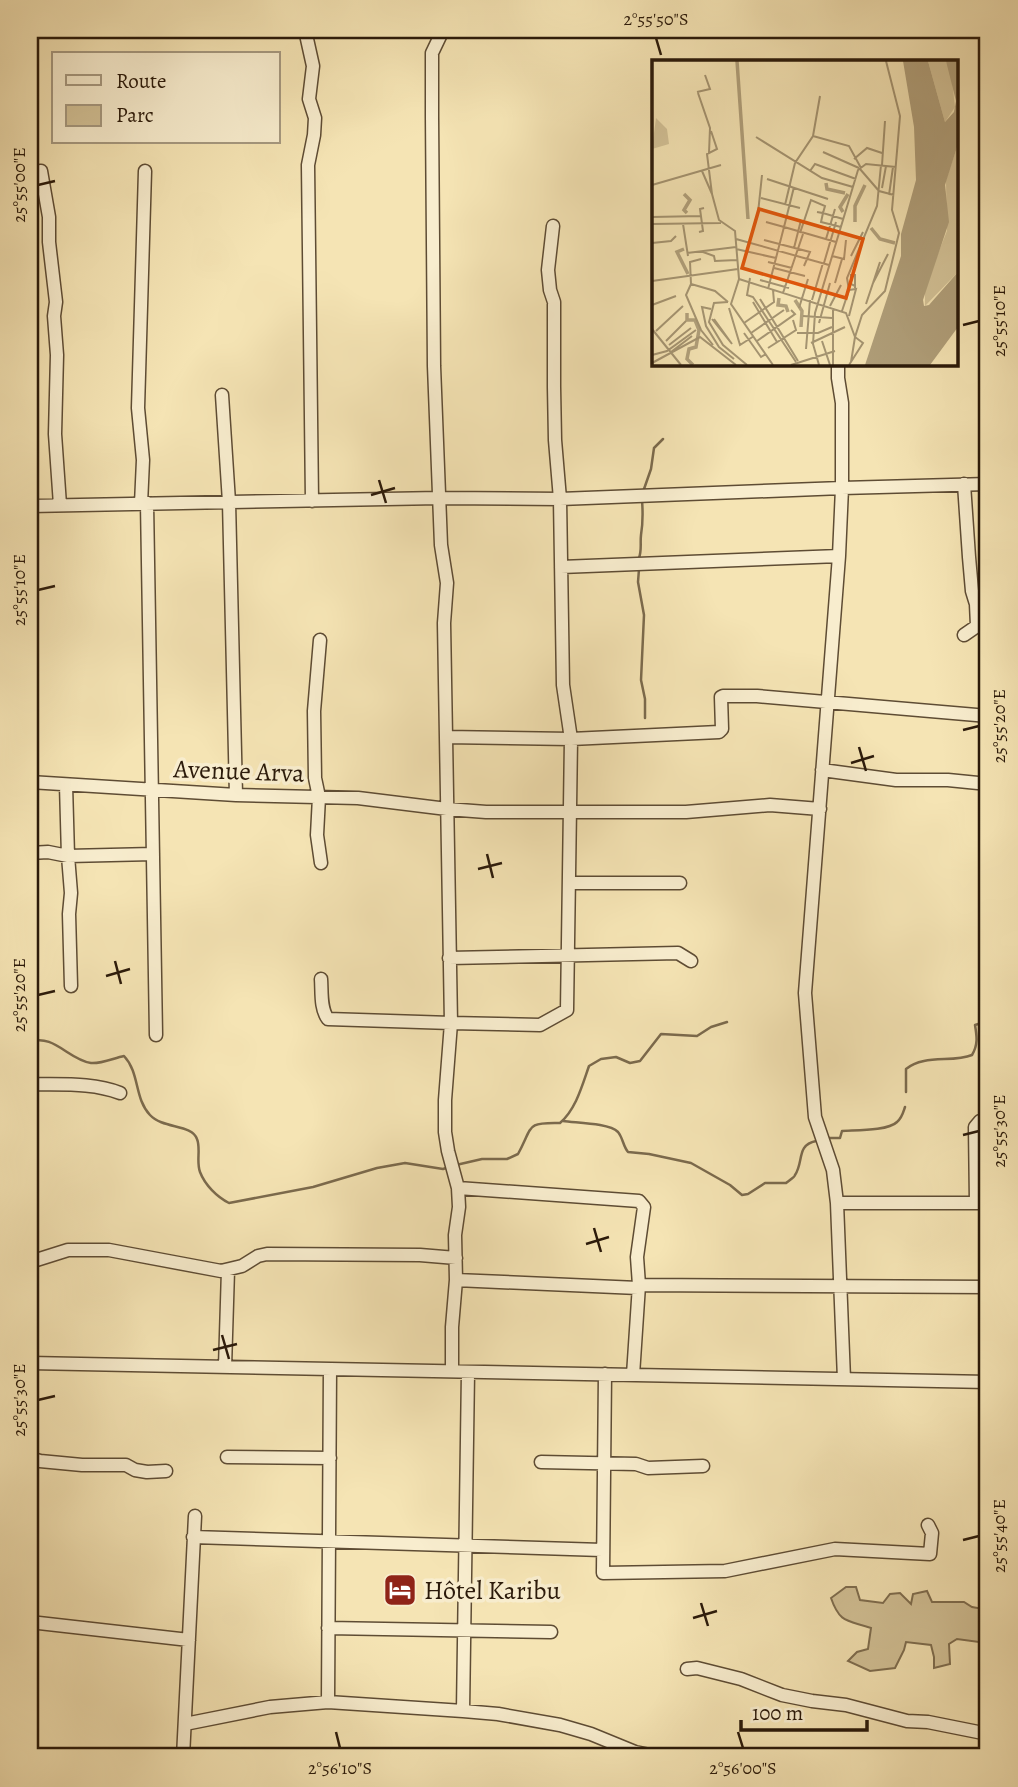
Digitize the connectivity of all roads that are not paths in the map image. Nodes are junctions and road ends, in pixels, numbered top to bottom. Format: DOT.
graph roads {
  1 [pos="305,30"];
  2 [pos="443,30"];
  3 [pos="41,171"];
  4 [pos="145,171"];
  5 [pos="553,226"];
  6 [pos="838,366"];
  7 [pos="222,395"];
  8 [pos="988,484"];
  9 [pos="964,485"];
  10 [pos="842,488"];
  11 [pos="439,498"];
  12 [pos="560,499"];
  13 [pos="312,500"];
  14 [pos="229,502"];
  15 [pos="144,504"];
  16 [pos="60,505"];
  17 [pos="30,506"];
  18 [pos="839,556"];
  19 [pos="561,567"];
  20 [pos="964,635"];
  21 [pos="320,640"];
  22 [pos="828,702"];
  23 [pos="988,716"];
  24 [pos="446,737"];
  25 [pos="571,740"];
  26 [pos="822,770"];
  27 [pos="30,782"];
  28 [pos="988,784"];
  29 [pos="66,785"];
  30 [pos="152,790"];
  31 [pos="236,795"];
  32 [pos="318,797"];
  33 [pos="820,808"];
  34 [pos="447,809"];
  35 [pos="570,813"];
  36 [pos="30,853"];
  37 [pos="153,854"];
  38 [pos="68,856"];
  39 [pos="321,863"];
  40 [pos="569,883"];
  41 [pos="680,883"];
  42 [pos="568,955"];
  43 [pos="449,958"];
  44 [pos="691,961"];
  45 [pos="321,979"];
  46 [pos="71,986"];
  47 [pos="450,1023"];
  48 [pos="156,1035"];
  49 [pos="30,1084"];
  50 [pos="120,1093"];
  51 [pos="988,1119"];
  52 [pos="458,1188"];
  53 [pos="837,1203"];
  54 [pos="982,1203"];
  55 [pos="456,1258"];
  56 [pos="30,1262"];
  57 [pos="228,1270"];
  58 [pos="456,1280"];
  59 [pos="840,1286"];
  60 [pos="638,1287"];
  61 [pos="988,1287"];
  62 [pos="30,1363"];
  63 [pos="225,1367"];
  64 [pos="330,1369"];
  65 [pos="452,1371"];
  66 [pos="468,1372"];
  67 [pos="605,1374"];
  68 [pos="633,1375"];
  69 [pos="844,1379"];
  70 [pos="988,1382"];
  71 [pos="227,1457"];
  72 [pos="30,1458"];
  73 [pos="330,1458"];
  74 [pos="541,1462"];
  75 [pos="603,1463"];
  76 [pos="704,1466"];
  77 [pos="166,1471"];
  78 [pos="195,1516"];
  79 [pos="928,1525"];
  80 [pos="193,1537"];
  81 [pos="329,1542"];
  82 [pos="465,1546"];
  83 [pos="602,1550"];
  84 [pos="30,1622"];
  85 [pos="328,1628"];
  86 [pos="464,1630"];
  87 [pos="551,1632"];
  88 [pos="189,1640"];
  89 [pos="687,1669"];
  90 [pos="328,1703"];
  91 [pos="463,1711"];
  92 [pos="185,1724"];
  93 [pos="988,1734"];
  94 [pos="635,1755"];
  95 [pos="183,1757"];
  96 [pos="660,1757"];
  1 -- 13 [label="street"];
  2 -- 11 [label="street"];
  3 -- 16 [label="street"];
  4 -- 15 [label="street"];
  5 -- 12 [label="street"];
  6 -- 10 [label="street"];
  7 -- 14 [label="street"];
  8 -- 9 [label="street"];
  9 -- 10 [label="street"];
  9 -- 20 [label="street"];
  10 -- 12 [label="street"];
  10 -- 18 [label="street"];
  11 -- 12 [label="street"];
  11 -- 13 [label="street"];
  11 -- 24 [label="street"];
  12 -- 19 [label="street"];
  13 -- 14 [label="street"];
  14 -- 15 [label="street"];
  14 -- 31 [label="street"];
  15 -- 16 [label="street"];
  15 -- 30 [label="street"];
  16 -- 17 [label="street"];
  18 -- 19 [label="street"];
  18 -- 22 [label="street"];
  19 -- 25 [label="street"];
  21 -- 32 [label="street"];
  22 -- 23 [label="street"];
  22 -- 25 [label="street"];
  22 -- 26 [label="street"];
  24 -- 25 [label="street"];
  24 -- 34 [label="street"];
  25 -- 35 [label="street"];
  26 -- 28 [label="street"];
  26 -- 33 [label="street"];
  27 -- 29 [label="street, Avenue Arva"];
  29 -- 30 [label="street, Avenue Arva"];
  29 -- 38 [label="street"];
  30 -- 31 [label="street, Avenue Arva"];
  30 -- 37 [label="street"];
  31 -- 32 [label="street, Avenue Arva"];
  32 -- 34 [label="street, Avenue Arva"];
  32 -- 39 [label="street"];
  33 -- 35 [label="street, Avenue Arva"];
  33 -- 53 [label="street"];
  34 -- 35 [label="street, Avenue Arva"];
  34 -- 43 [label="street"];
  35 -- 40 [label="street"];
  36 -- 38 [label="street"];
  37 -- 38 [label="street"];
  37 -- 48 [label="street"];
  38 -- 46 [label="street"];
  40 -- 41 [label="street"];
  40 -- 42 [label="street"];
  42 -- 43 [label="street"];
  42 -- 44 [label="street"];
  42 -- 47 [label="street"];
  43 -- 47 [label="street"];
  45 -- 47 [label="street"];
  47 -- 52 [label="street"];
  49 -- 50 [label="street"];
  51 -- 54 [label="street"];
  52 -- 55 [label="street"];
  52 -- 60 [label="street"];
  53 -- 54 [label="street"];
  53 -- 59 [label="street"];
  55 -- 57 [label="street"];
  55 -- 58 [label="street"];
  56 -- 57 [label="street"];
  57 -- 63 [label="street"];
  58 -- 60 [label="street"];
  58 -- 65 [label="street"];
  59 -- 60 [label="street"];
  59 -- 61 [label="street"];
  59 -- 69 [label="street"];
  60 -- 68 [label="street"];
  62 -- 63 [label="street"];
  63 -- 64 [label="street"];
  64 -- 65 [label="street"];
  64 -- 73 [label="street"];
  65 -- 66 [label="street"];
  66 -- 67 [label="street"];
  66 -- 82 [label="street"];
  67 -- 68 [label="street"];
  67 -- 75 [label="street"];
  68 -- 69 [label="street"];
  69 -- 70 [label="street"];
  71 -- 73 [label="street"];
  72 -- 77 [label="street"];
  73 -- 81 [label="street"];
  74 -- 75 [label="street"];
  75 -- 76 [label="street"];
  75 -- 83 [label="street"];
  78 -- 80 [label="street"];
  79 -- 83 [label="street"];
  80 -- 81 [label="street"];
  80 -- 88 [label="street"];
  81 -- 82 [label="street"];
  81 -- 85 [label="street"];
  82 -- 83 [label="street"];
  82 -- 86 [label="street"];
  84 -- 88 [label="street"];
  85 -- 86 [label="street"];
  85 -- 90 [label="street"];
  86 -- 87 [label="street"];
  86 -- 91 [label="street"];
  88 -- 92 [label="street"];
  89 -- 93 [label="street"];
  90 -- 91 [label="street"];
  90 -- 92 [label="street"];
  91 -- 94 [label="street"];
  92 -- 95 [label="street"];
  94 -- 96 [label="street"];
}
